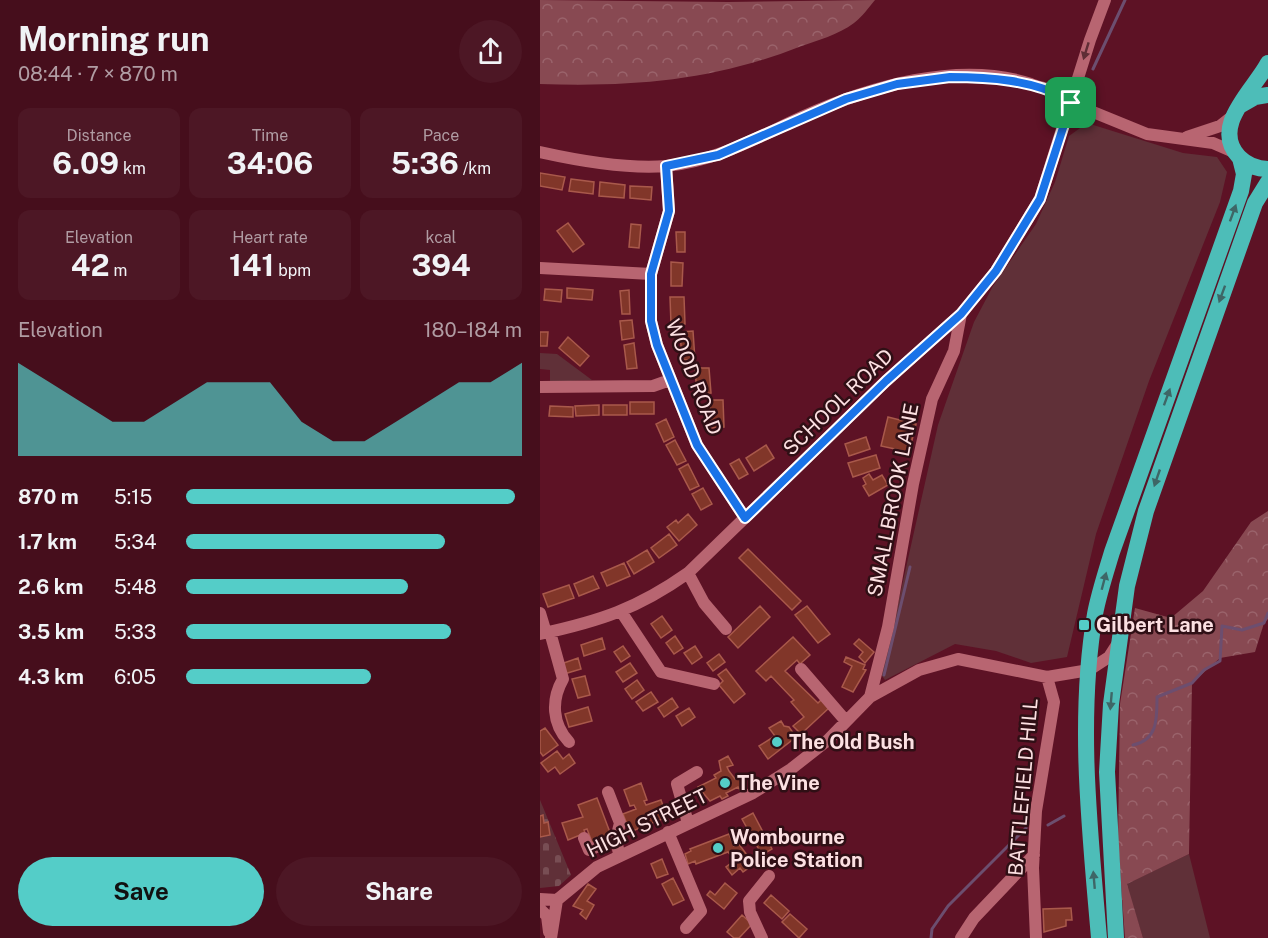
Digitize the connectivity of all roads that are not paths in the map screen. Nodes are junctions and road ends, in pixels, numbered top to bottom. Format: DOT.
graph roads {
  1 [pos="1105,0"];
  2 [pos="1268,63"];
  3 [pos="1268,95"];
  4 [pos="1071,103"];
  5 [pos="1236,111"];
  6 [pos="1177,139"];
  7 [pos="540,152"];
  8 [pos="1238,156"];
  9 [pos="666,166"];
  10 [pos="1268,169"];
  11 [pos="1268,182"];
  12 [pos="540,268"];
  13 [pos="651,274"];
  14 [pos="961,314"];
  15 [pos="670,380"];
  16 [pos="540,387"];
  17 [pos="745,518"];
  18 [pos="688,573"];
  19 [pos="540,613"];
  20 [pos="622,613"];
  21 [pos="726,629"];
  22 [pos="545,633"];
  23 [pos="1118,643"];
  24 [pos="801,669"];
  25 [pos="1089,670"];
  26 [pos="1047,677"];
  27 [pos="700,682"];
  28 [pos="714,684"];
  29 [pos="700,696"];
  30 [pos="870,697"];
  31 [pos="845,720"];
  32 [pos="569,742"];
  33 [pos="697,772"];
  34 [pos="608,792"];
  35 [pos="688,823"];
  36 [pos="668,832"];
  37 [pos="584,838"];
  38 [pos="616,840"];
  39 [pos="619,854"];
  40 [pos="1034,855"];
  41 [pos="769,876"];
  42 [pos="540,899"];
  43 [pos="557,900"];
  44 [pos="540,909"];
  45 [pos="686,928"];
  46 [pos="550,938"];
  47 [pos="762,938"];
  48 [pos="962,938"];
  49 [pos="1036,938"];
  50 [pos="1099,938"];
  51 [pos="1116,938"];
  1 -- 4 [label="street, SCHOOL ROAD, one-way"];
  2 -- 5 [label="highway"];
  3 -- 5 [label="highway"];
  4 -- 6 [label="street"];
  4 -- 9 [label="street"];
  4 -- 14 [label="street, SCHOOL ROAD"];
  5 -- 6 [label="street"];
  5 -- 8 [label="highway"];
  6 -- 8 [label="street"];
  7 -- 9 [label="street"];
  8 -- 10 [label="highway"];
  25 -- 8 [label="highway, one-way"];
  9 -- 13 [label="street, WOOD ROAD"];
  11 -- 23 [label="highway, one-way"];
  12 -- 13 [label="street"];
  13 -- 15 [label="street, WOOD ROAD"];
  14 -- 17 [label="street, SCHOOL ROAD"];
  14 -- 30 [label="street, SMALLBROOK LANE"];
  15 -- 16 [label="street"];
  15 -- 17 [label="street, WOOD ROAD"];
  17 -- 18 [label="street, SCHOOL ROAD"];
  18 -- 20 [label="street, SCHOOL ROAD"];
  18 -- 21 [label="street"];
  19 -- 22 [label="street"];
  20 -- 22 [label="street, SCHOOL ROAD"];
  20 -- 27 [label="street"];
  22 -- 32 [label="street"];
  23 -- 25 [label="street"];
  23 -- 51 [label="highway, one-way"];
  24 -- 31 [label="street"];
  25 -- 26 [label="street"];
  50 -- 25 [label="highway, one-way"];
  26 -- 30 [label="street"];
  26 -- 40 [label="street, BATTLEFIELD HILL"];
  27 -- 28 [label="street"];
  27 -- 29 [label="street"];
  30 -- 31 [label="street, HIGH STREET"];
  31 -- 35 [label="street, HIGH STREET"];
  33 -- 35 [label="street"];
  34 -- 38 [label="street"];
  35 -- 36 [label="street, HIGH STREET"];
  36 -- 39 [label="street, HIGH STREET"];
  36 -- 45 [label="street"];
  37 -- 38 [label="street"];
  38 -- 39 [label="street"];
  39 -- 43 [label="street, HIGH STREET"];
  40 -- 48 [label="street"];
  40 -- 49 [label="street, BATTLEFIELD HILL"];
  41 -- 47 [label="street"];
  42 -- 43 [label="street"];
  43 -- 46 [label="street"];
  44 -- 46 [label="street"];
}
